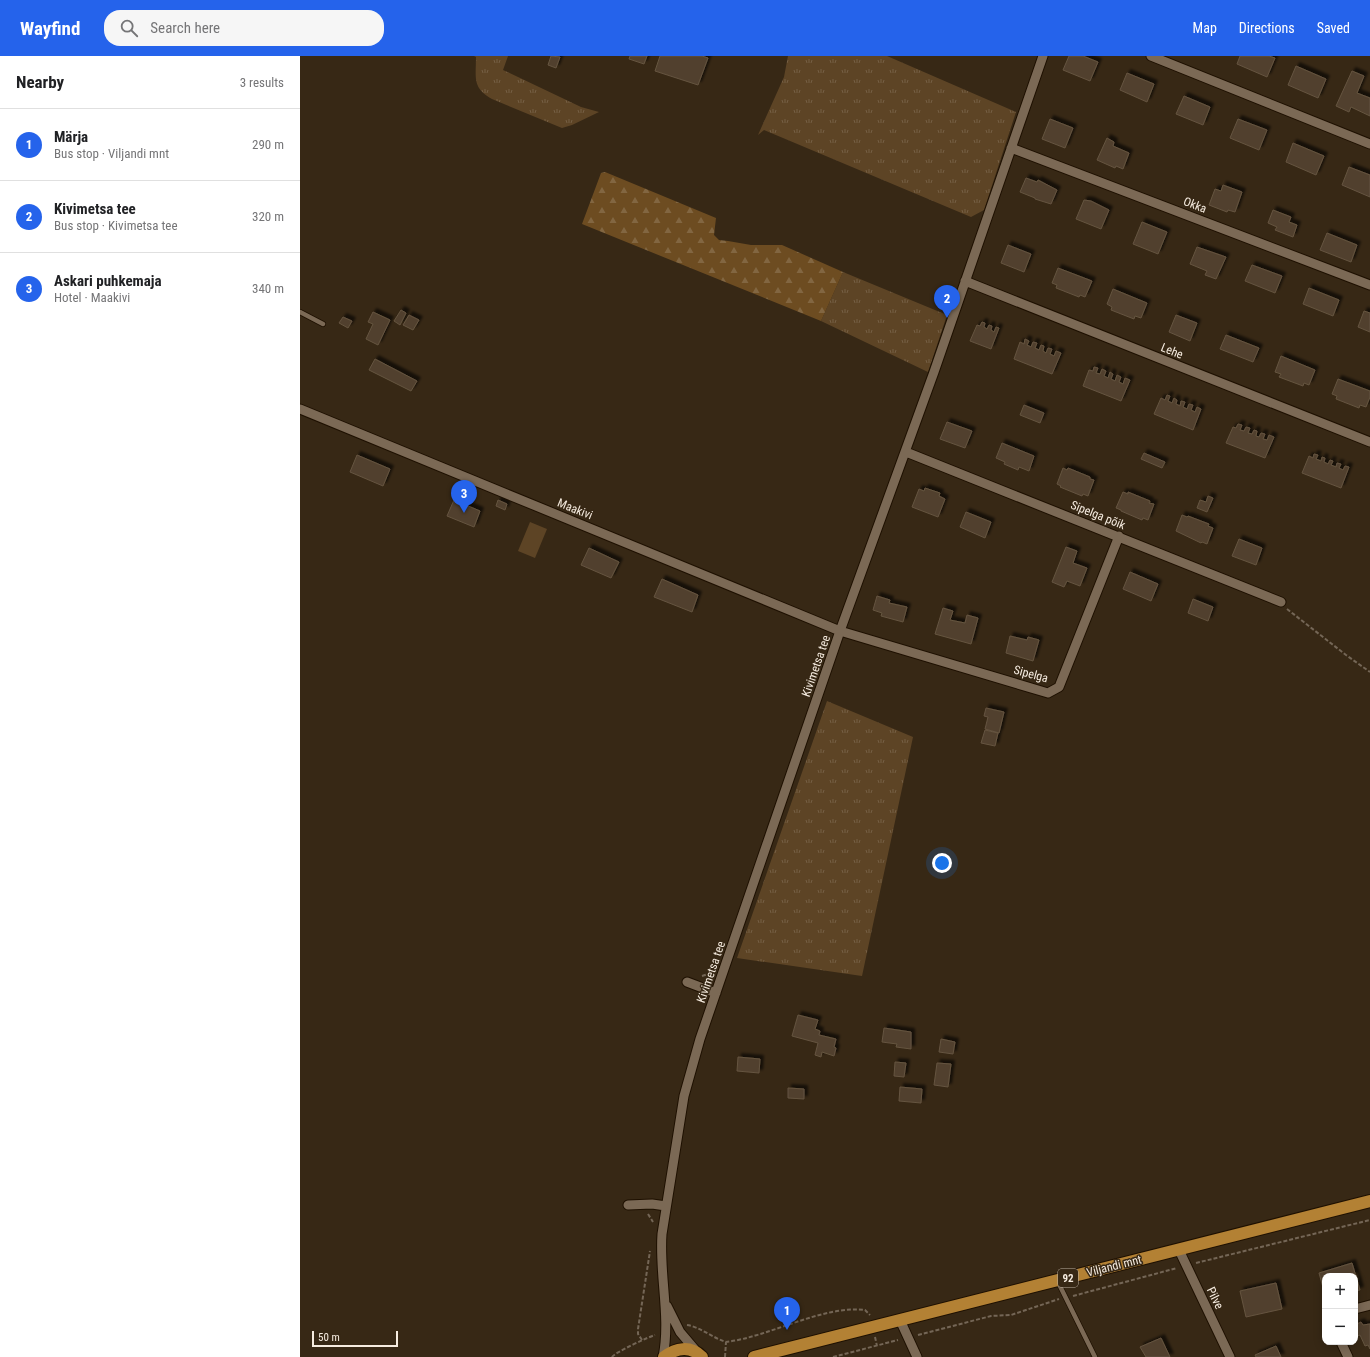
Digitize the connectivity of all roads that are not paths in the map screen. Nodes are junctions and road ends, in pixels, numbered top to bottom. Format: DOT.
graph roads {
  1 [pos="1043,56"];
  2 [pos="1151,56"];
  3 [pos="1370,144"];
  4 [pos="1011,148"];
  5 [pos="965,281"];
  6 [pos="1370,286"];
  7 [pos="300,312"];
  8 [pos="323,324"];
  9 [pos="300,409"];
  10 [pos="1370,442"];
  11 [pos="906,452"];
  12 [pos="1119,536"];
  13 [pos="1281,602"];
  14 [pos="840,631"];
  15 [pos="687,982"];
  16 [pos="716,993"];
  17 [pos="1370,1201"];
  18 [pos="628,1206"];
  19 [pos="666,1206"];
  20 [pos="1179,1250"];
  21 [pos="1057,1280"];
  22 [pos="663,1295"];
  23 [pos="1370,1305"];
  24 [pos="1358,1308"];
  25 [pos="900,1320"];
  26 [pos="1342,1345"];
  27 [pos="702,1355"];
  28 [pos="761,1356"];
  29 [pos="664,1357"];
  30 [pos="917,1357"];
  31 [pos="1095,1357"];
  32 [pos="1230,1357"];
  33 [pos="1348,1357"];
  1 -- 4 [label="street, Kivimetsa tee"];
  2 -- 3 [label="street"];
  4 -- 5 [label="street, Kivimetsa tee"];
  4 -- 6 [label="street, Okka"];
  5 -- 10 [label="street, Lehe"];
  5 -- 11 [label="street, Kivimetsa tee"];
  7 -- 8 [label="lane"];
  9 -- 14 [label="street, Maakivi"];
  11 -- 12 [label="street, Sipelga põik"];
  11 -- 14 [label="street, Kivimetsa tee"];
  12 -- 13 [label="street, Sipelga põik"];
  12 -- 14 [label="street, Sipelga"];
  14 -- 16 [label="street, Kivimetsa tee"];
  15 -- 16 [label="street"];
  16 -- 19 [label="street, Kivimetsa tee"];
  17 -- 20 [label="main road, Viljandi mnt / 92"];
  18 -- 19 [label="street"];
  19 -- 22 [label="street, Kivimetsa tee"];
  20 -- 21 [label="main road, Viljandi mnt / 92"];
  20 -- 32 [label="street, Pilve"];
  21 -- 25 [label="main road, Viljandi mnt / 92"];
  21 -- 31 [label="lane"];
  22 -- 27 [label="street, Kivimetsa tee"];
  22 -- 29 [label="street, Kivimetsa tee"];
  23 -- 24 [label="street"];
  25 -- 28 [label="main road, Viljandi mnt / 92"];
  25 -- 30 [label="street"];
  26 -- 33 [label="street"];
  27 -- 29 [label="main road"];
}
